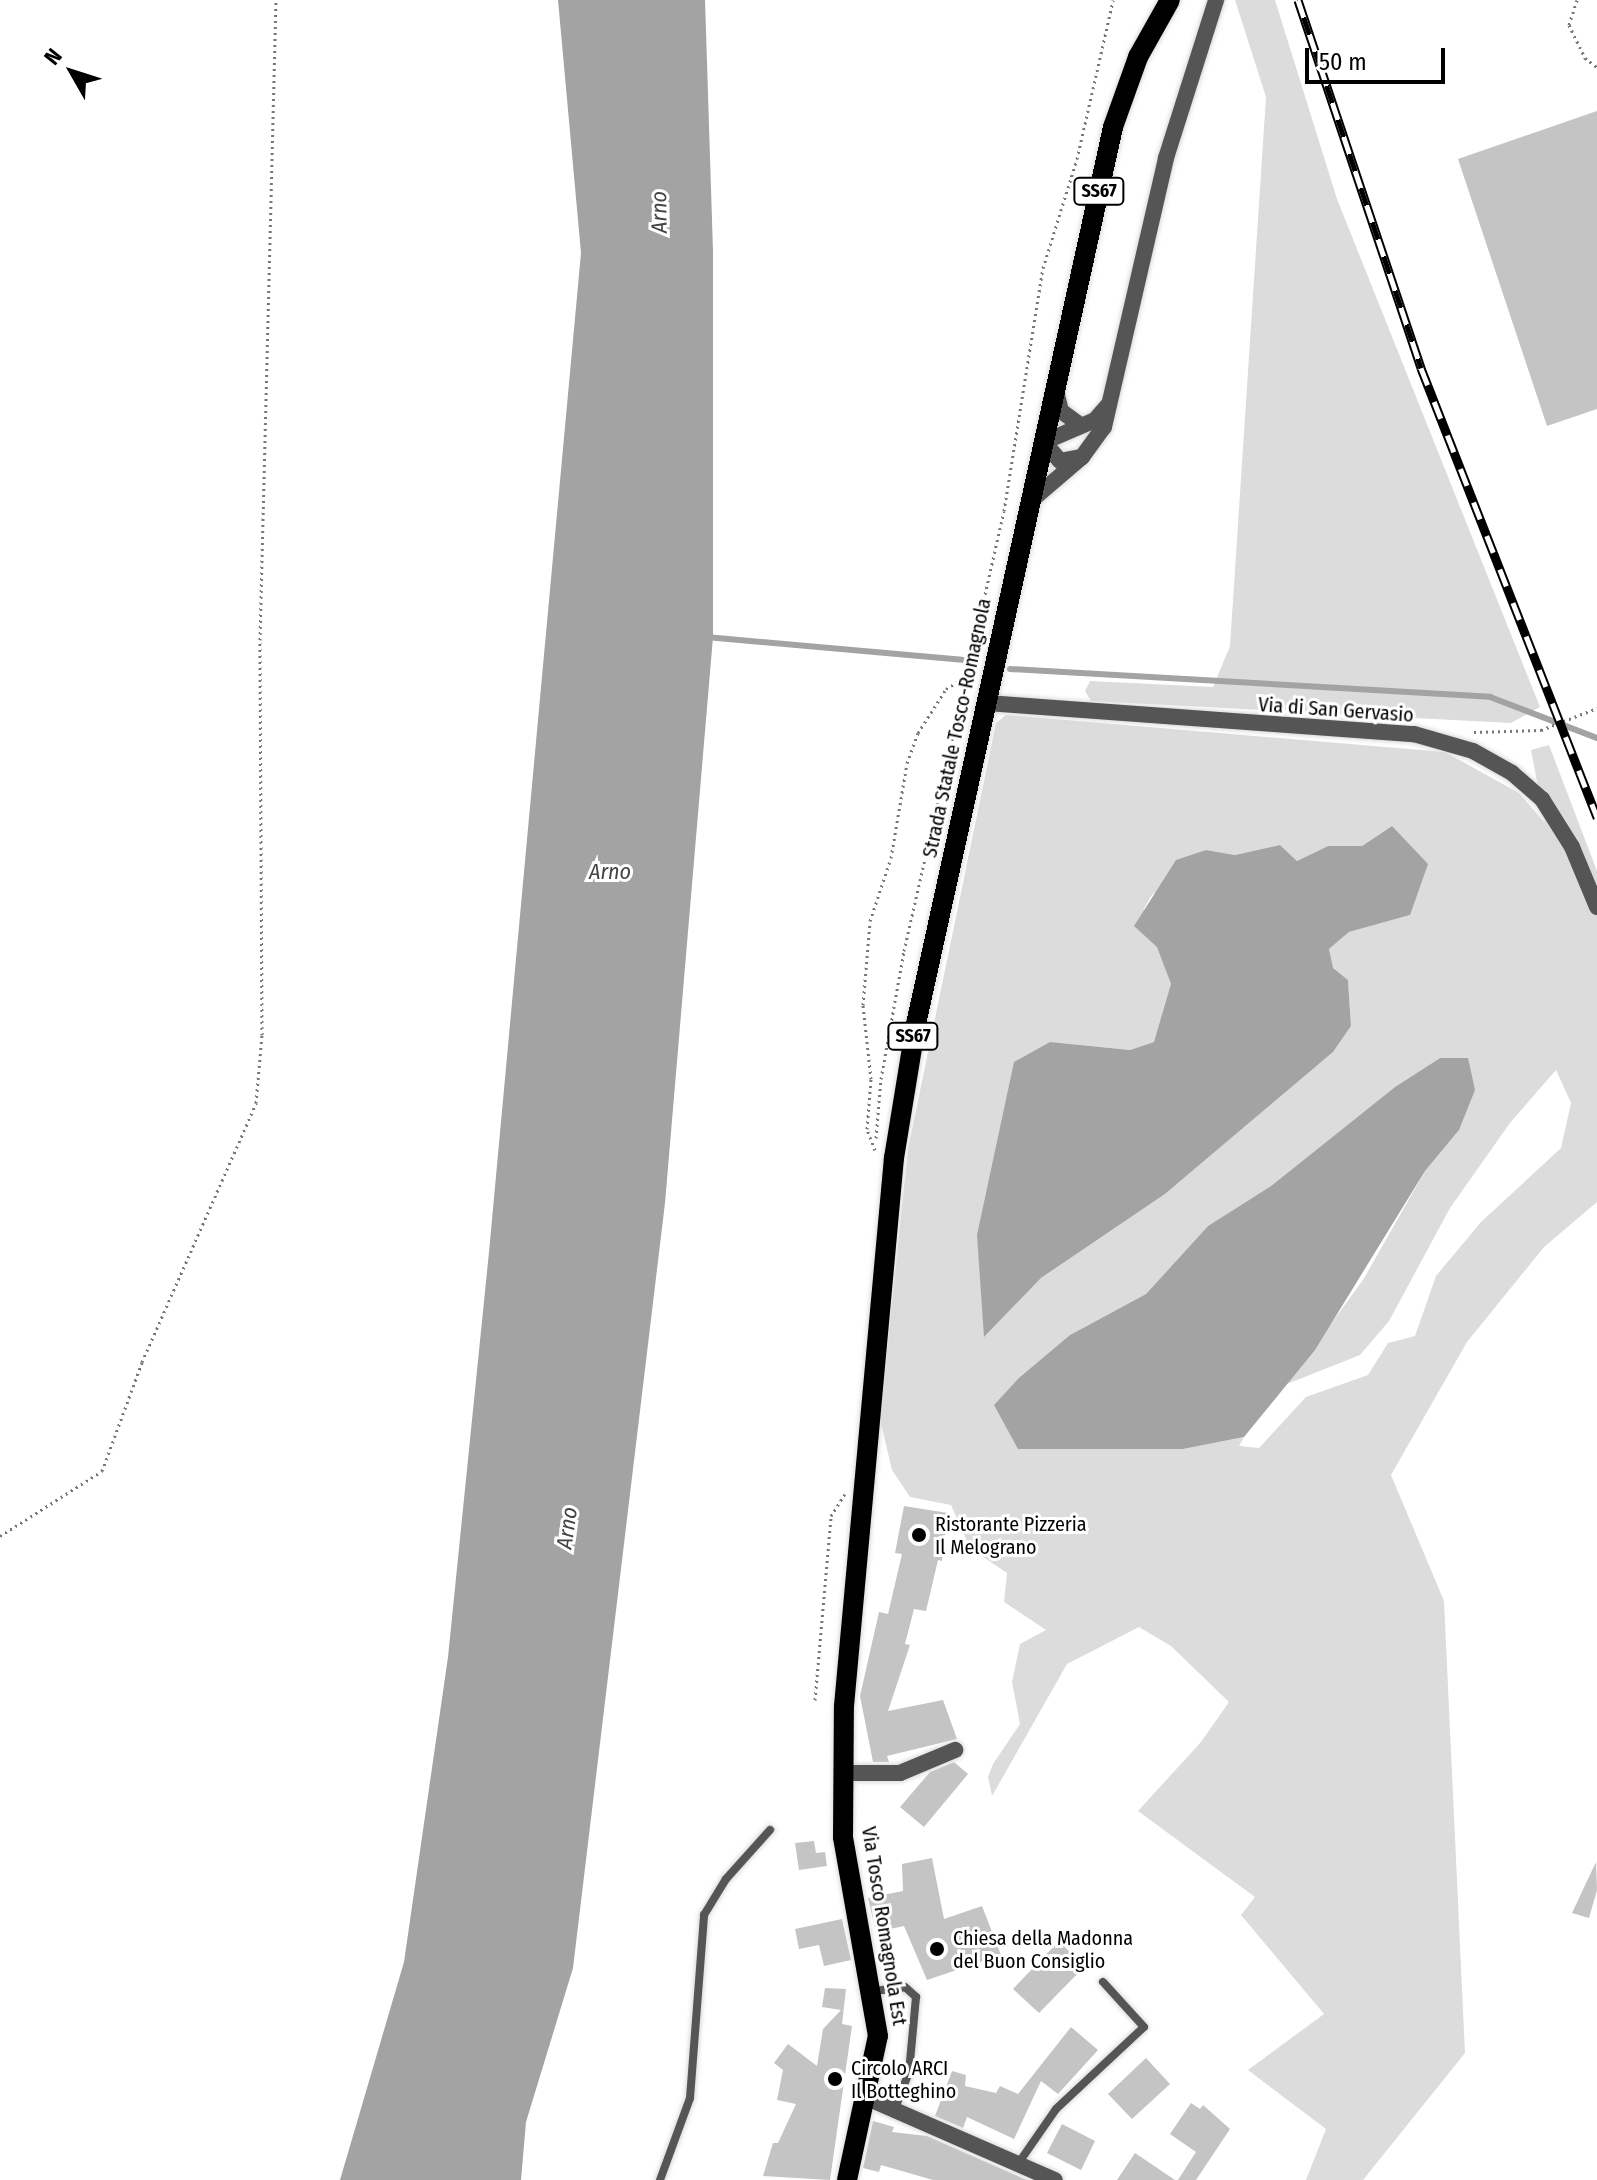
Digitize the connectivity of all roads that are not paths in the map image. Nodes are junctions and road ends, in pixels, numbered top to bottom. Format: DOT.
graph roads {
  1 [pos="1170,0"];
  2 [pos="1216,0"];
  3 [pos="1056,391"];
  4 [pos="1111,400"];
  5 [pos="1080,425"];
  6 [pos="1044,442"];
  7 [pos="1082,457"];
  8 [pos="1033,499"];
  9 [pos="987,703"];
  10 [pos="1597,907"];
  11 [pos="864,1484"];
  12 [pos="955,1750"];
  13 [pos="842,1773"];
  14 [pos="770,1830"];
  15 [pos="1103,1982"];
  16 [pos="874,1991"];
  17 [pos="867,2098"];
  18 [pos="894,2112"];
  19 [pos="1020,2161"];
  20 [pos="660,2180"];
  21 [pos="847,2180"];
  22 [pos="1055,2180"];
  1 -- 3 [label="main road, Strada Statale Tosco-Romagnola / SS67"];
  2 -- 4 [label="street"];
  3 -- 5 [label="street"];
  3 -- 6 [label="main road, Strada Statale Tosco-Romagnola / SS67"];
  4 -- 5 [label="street"];
  4 -- 7 [label="street"];
  5 -- 6 [label="street"];
  6 -- 7 [label="street"];
  6 -- 8 [label="main road, Strada Statale Tosco-Romagnola / SS67"];
  7 -- 8 [label="street"];
  8 -- 9 [label="main road, Strada Statale Tosco-Romagnola / SS67"];
  9 -- 10 [label="street, Via di San Gervasio"];
  9 -- 11 [label="main road, Strada Statale Tosco-Romagnola / SS67"];
  11 -- 13 [label="main road, Via Tosco Romagnola Est"];
  12 -- 13 [label="street"];
  13 -- 16 [label="main road, Via Tosco Romagnola Est"];
  14 -- 20 [label="lane"];
  15 -- 19 [label="lane"];
  16 -- 17 [label="main road, Via Tosco Romagnola Est"];
  16 -- 18 [label="lane"];
  17 -- 18 [label="street"];
  17 -- 21 [label="main road, Via Tosco Romagnola Est"];
  18 -- 19 [label="street"];
  19 -- 22 [label="street"];
}
